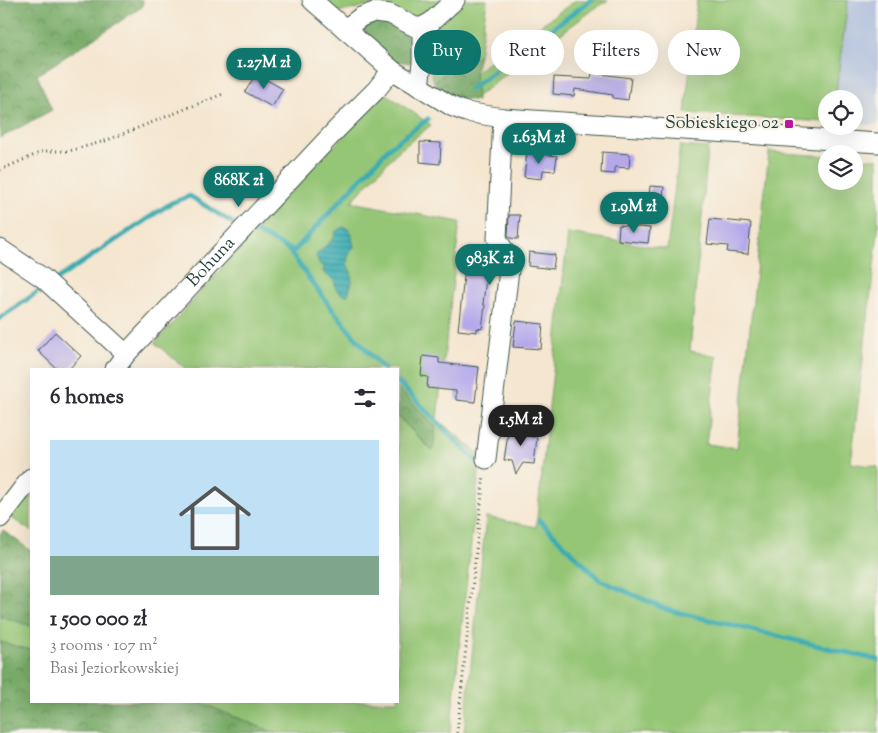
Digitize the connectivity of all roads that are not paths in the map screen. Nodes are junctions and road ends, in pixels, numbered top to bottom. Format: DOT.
graph roads {
  1 [pos="312,0"];
  2 [pos="455,0"];
  3 [pos="422,27"];
  4 [pos="345,29"];
  5 [pos="392,70"];
  6 [pos="420,87"];
  7 [pos="503,118"];
  8 [pos="878,143"];
  9 [pos="0,249"];
  10 [pos="120,362"];
  11 [pos="486,458"];
  12 [pos="30,479"];
  13 [pos="0,518"];
  1 -- 4 [label="street"];
  2 -- 3 [label="street"];
  3 -- 4 [label="street"];
  3 -- 6 [label="street"];
  4 -- 5 [label="street"];
  5 -- 6 [label="street"];
  5 -- 10 [label="street, Bohuna"];
  6 -- 7 [label="street"];
  7 -- 8 [label="street"];
  7 -- 11 [label="street"];
  9 -- 10 [label="street"];
  12 -- 13 [label="street"];
}
